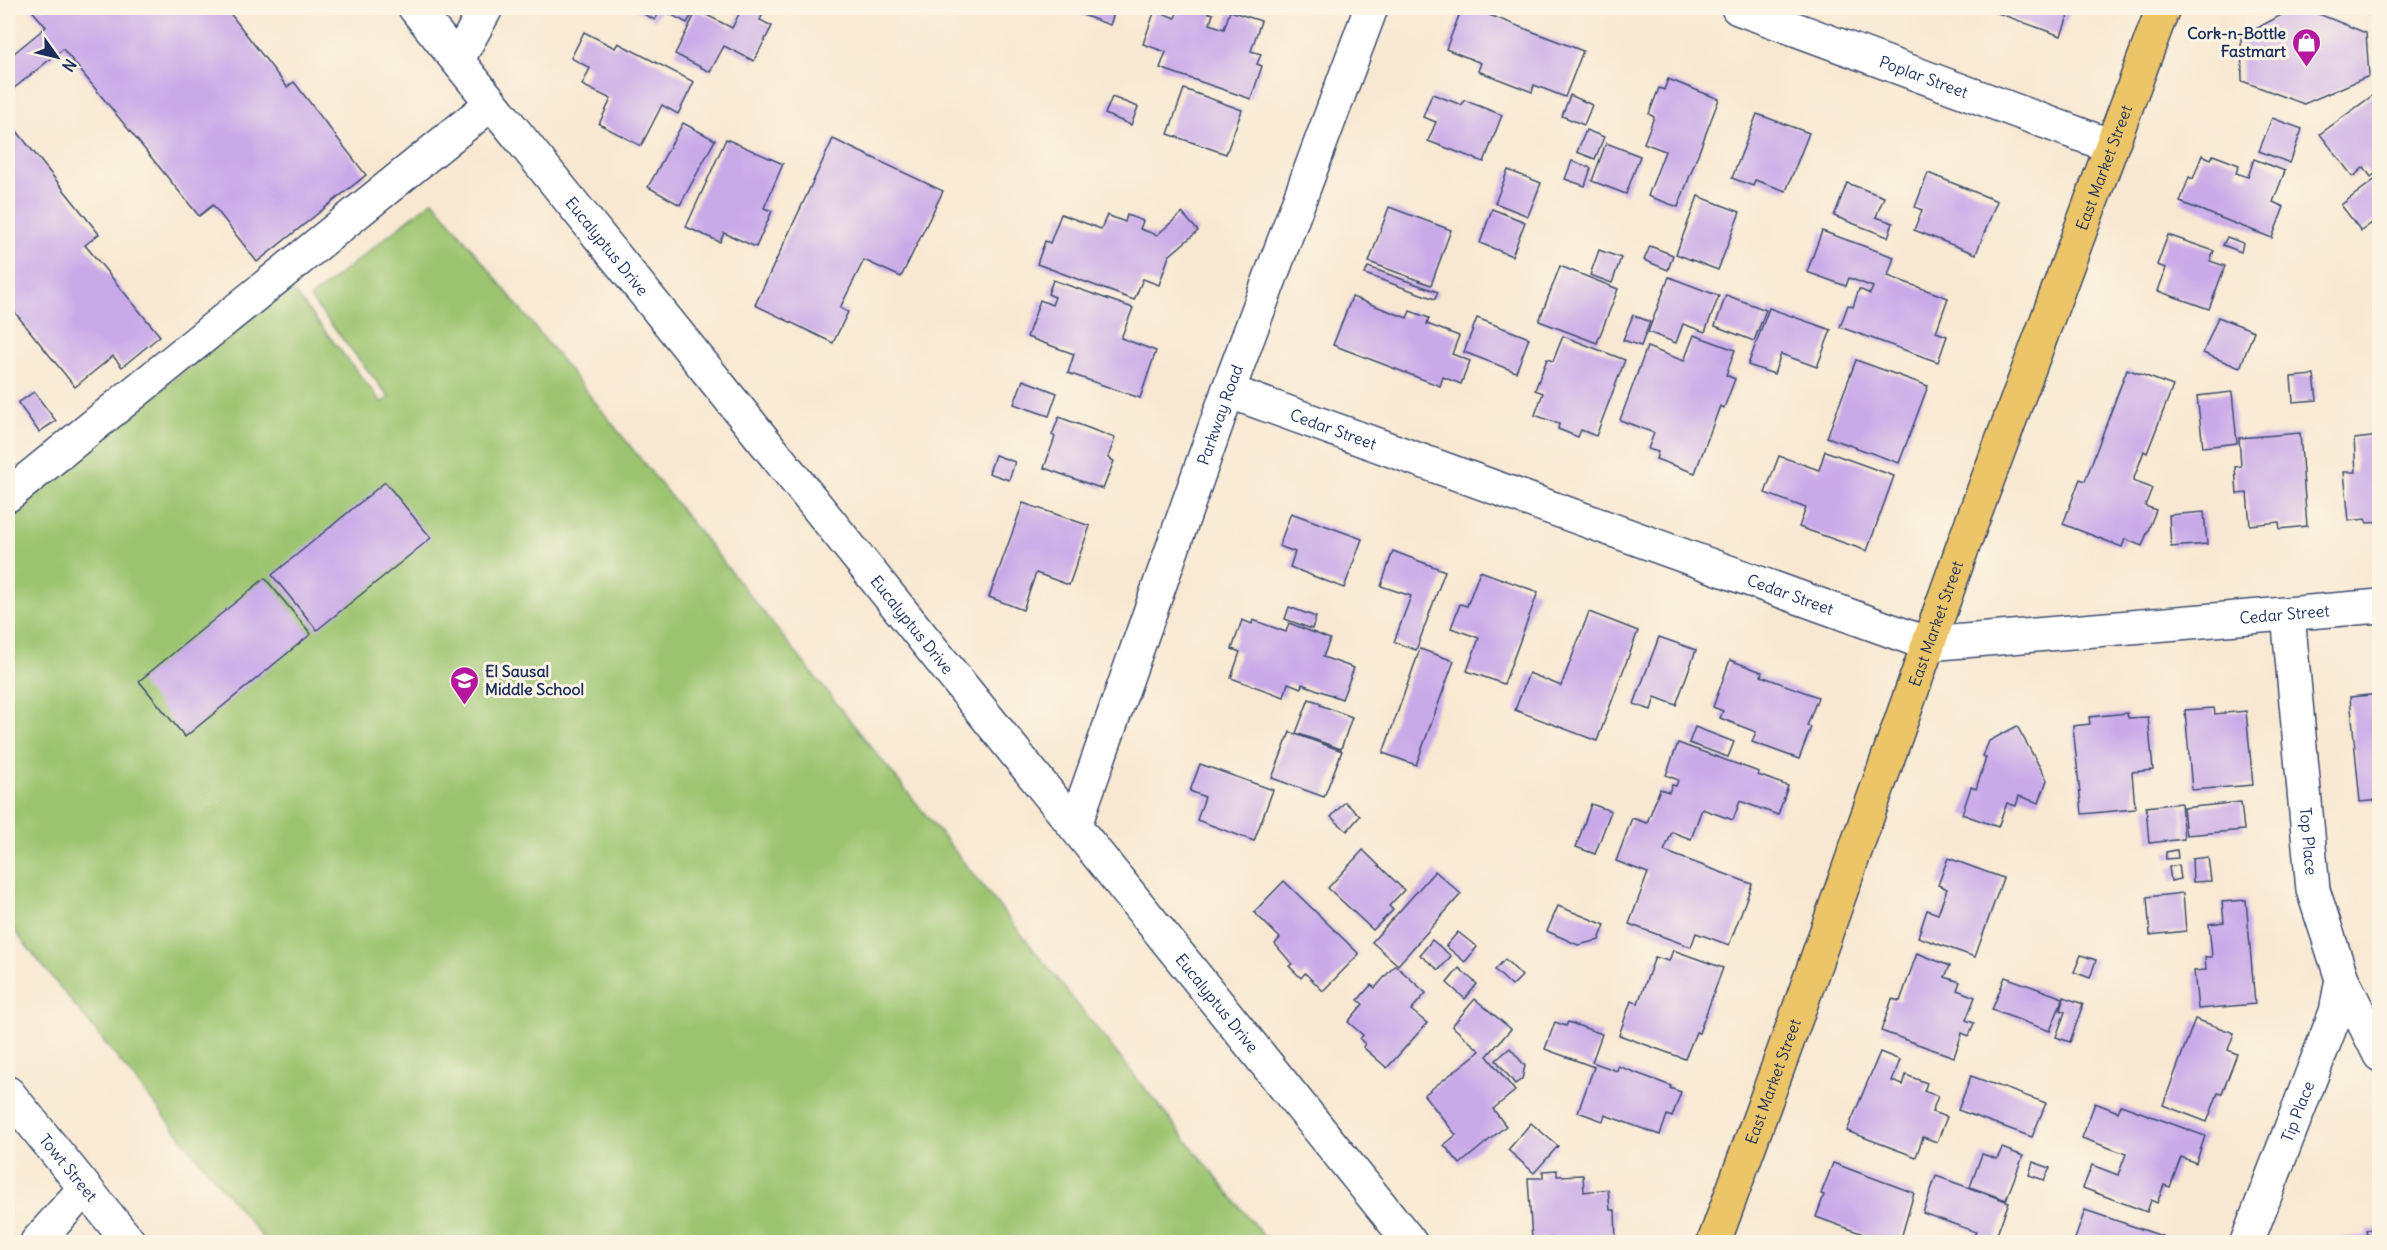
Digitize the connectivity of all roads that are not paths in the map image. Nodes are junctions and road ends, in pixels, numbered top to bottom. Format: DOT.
graph roads {
  1 [pos="415,8"];
  2 [pos="486,8"];
  3 [pos="1371,8"];
  4 [pos="1738,8"];
  5 [pos="2163,8"];
  6 [pos="458,59"];
  7 [pos="491,104"];
  8 [pos="2110,146"];
  9 [pos="1228,391"];
  10 [pos="8,495"];
  11 [pos="2379,606"];
  12 [pos="2288,614"];
  13 [pos="1928,644"];
  14 [pos="1075,825"];
  15 [pos="2342,979"];
  16 [pos="2379,1054"];
  17 [pos="8,1093"];
  18 [pos="85,1188"];
  19 [pos="37,1242"];
  20 [pos="129,1242"];
  21 [pos="1410,1242"];
  22 [pos="1714,1242"];
  23 [pos="2247,1242"];
  1 -- 6 [label="street, Eucalyptus Drive"];
  2 -- 6 [label="street"];
  3 -- 9 [label="street, Parkway Road"];
  4 -- 8 [label="street, Poplar Street"];
  5 -- 8 [label="main road, East Market Street"];
  6 -- 7 [label="street, Eucalyptus Drive"];
  7 -- 10 [label="street"];
  7 -- 14 [label="street, Eucalyptus Drive"];
  8 -- 13 [label="main road, East Market Street"];
  9 -- 13 [label="street, Cedar Street"];
  9 -- 14 [label="street, Parkway Road"];
  11 -- 12 [label="street, Cedar Street"];
  12 -- 13 [label="street, Cedar Street"];
  12 -- 15 [label="street, Top Place"];
  13 -- 22 [label="main road, East Market Street"];
  14 -- 21 [label="street, Eucalyptus Drive"];
  15 -- 16 [label="street, Top Place"];
  15 -- 23 [label="street, Tip Place"];
  17 -- 18 [label="street, Towt Street"];
  18 -- 19 [label="street"];
  18 -- 20 [label="street, Towt Street"];
}
